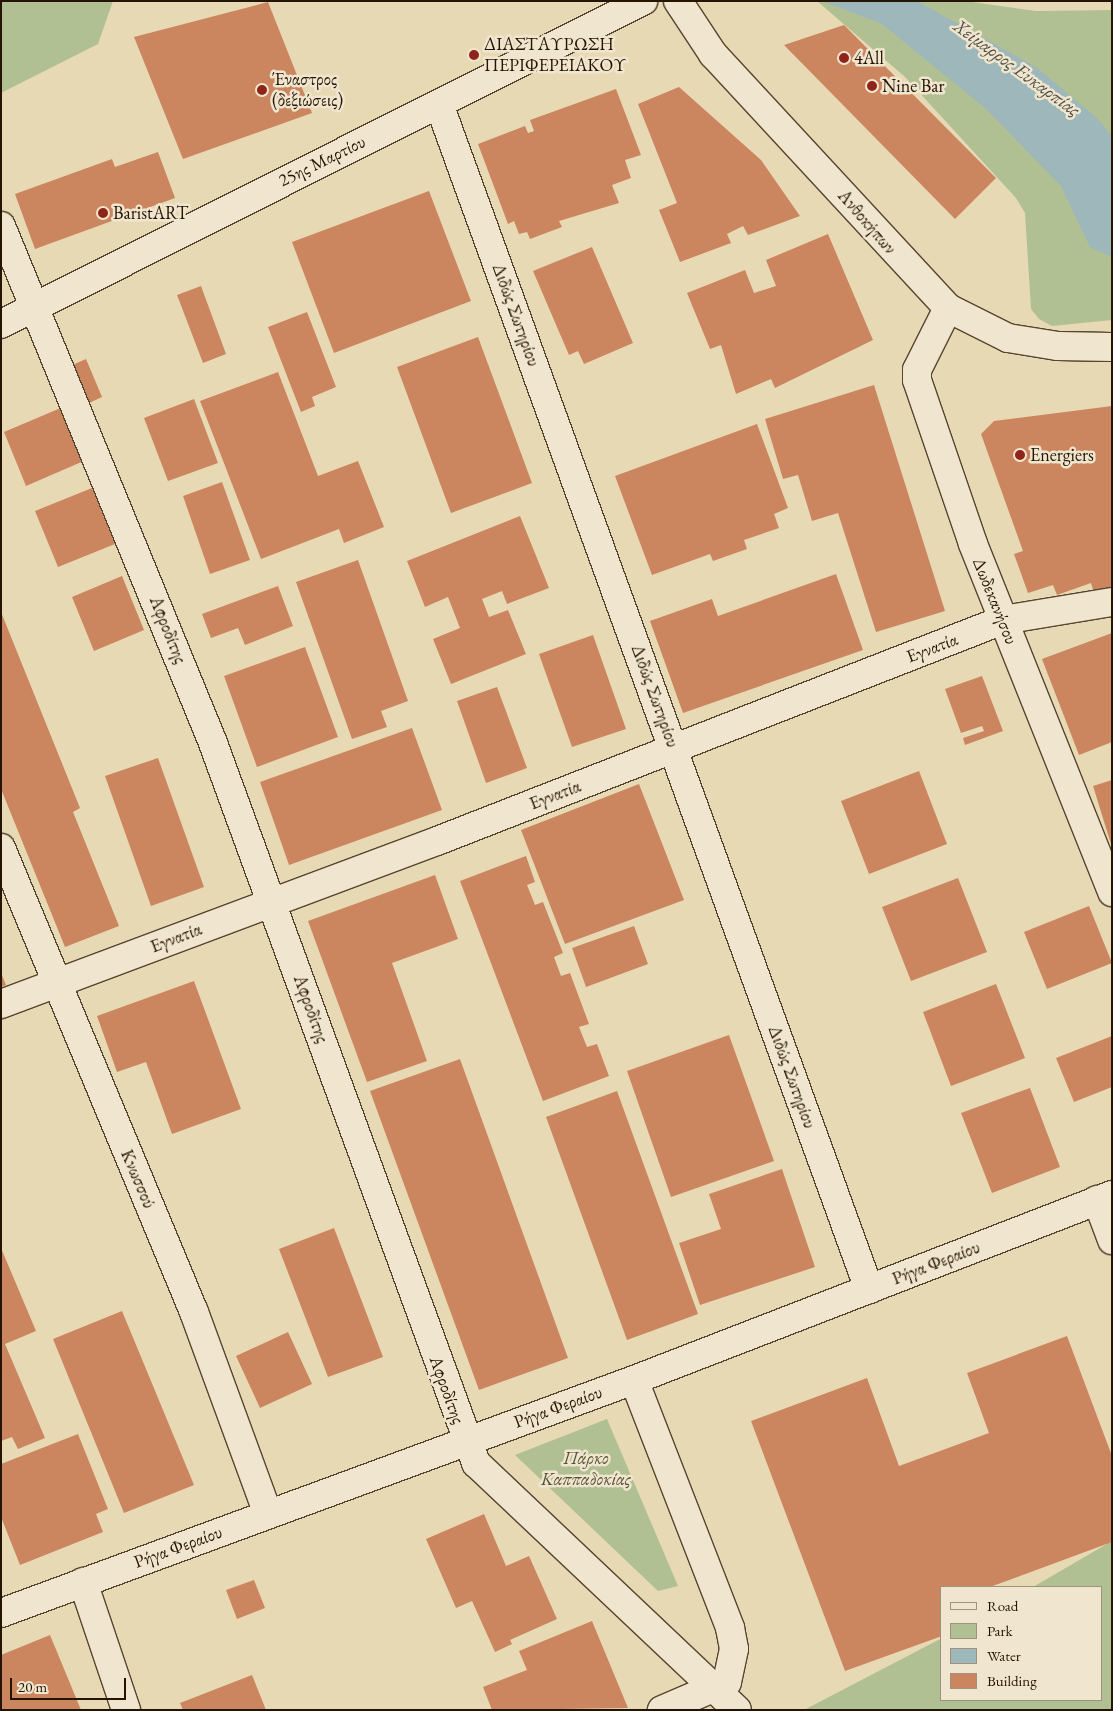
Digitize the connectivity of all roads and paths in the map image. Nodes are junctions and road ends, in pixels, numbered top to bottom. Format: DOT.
graph roads {
  1 [pos="643,1"];
  2 [pos="678,1"];
  3 [pos="439,104"];
  4 [pos="1,226"];
  5 [pos="35,306"];
  6 [pos="948,308"];
  7 [pos="1,324"];
  8 [pos="1112,347"];
  9 [pos="1112,602"];
  10 [pos="1003,620"];
  11 [pos="674,748"];
  12 [pos="1,848"];
  13 [pos="1112,892"];
  14 [pos="272,902"];
  15 [pos="56,984"];
  16 [pos="1,1004"];
  17 [pos="1104,1198"];
  18 [pos="1112,1240"];
  19 [pos="869,1289"];
  20 [pos="634,1380"];
  21 [pos="466,1441"];
  22 [pos="268,1514"];
  23 [pos="83,1582"];
  24 [pos="3,1609"];
  25 [pos="716,1690"];
  26 [pos="126,1710"];
  27 [pos="662,1710"];
  28 [pos="737,1710"];
  1 -- 3 [label="street, 25ης Μαρτίου"];
  2 -- 6 [label="street, Ανθοκήπων"];
  3 -- 5 [label="street, 25ης Μαρτίου"];
  3 -- 11 [label="street, Διδώς Σωτηρίου"];
  4 -- 5 [label="street, Αφροδίτης"];
  5 -- 7 [label="street, 25ης Μαρτίου"];
  5 -- 14 [label="street, Αφροδίτης"];
  6 -- 8 [label="street, Ανθοκήπων"];
  6 -- 10 [label="street, Δωδεκανήσου"];
  9 -- 10 [label="street, Εγνατία"];
  10 -- 11 [label="street, Εγνατία"];
  10 -- 13 [label="street, Δωδεκανήσου"];
  11 -- 14 [label="street, Εγνατία"];
  11 -- 19 [label="street, Διδώς Σωτηρίου"];
  12 -- 15 [label="street, Κνωσσού"];
  14 -- 15 [label="street, Εγνατία"];
  14 -- 21 [label="street, Αφροδίτης"];
  15 -- 16 [label="street, Εγνατία"];
  15 -- 22 [label="street, Κνωσσού"];
  17 -- 18 [label="street"];
  17 -- 19 [label="street, Ρήγα Φεραίου"];
  19 -- 20 [label="street, Ρήγα Φεραίου"];
  20 -- 21 [label="street, Ρήγα Φεραίου"];
  20 -- 25 [label="street"];
  21 -- 22 [label="street, Ρήγα Φεραίου"];
  21 -- 25 [label="street, Αφροδίτης"];
  22 -- 23 [label="street, Ρήγα Φεραίου"];
  23 -- 24 [label="street, Ρήγα Φεραίου"];
  23 -- 26 [label="street"];
  25 -- 27 [label="street"];
  25 -- 28 [label="street, Αφροδίτης"];
}
